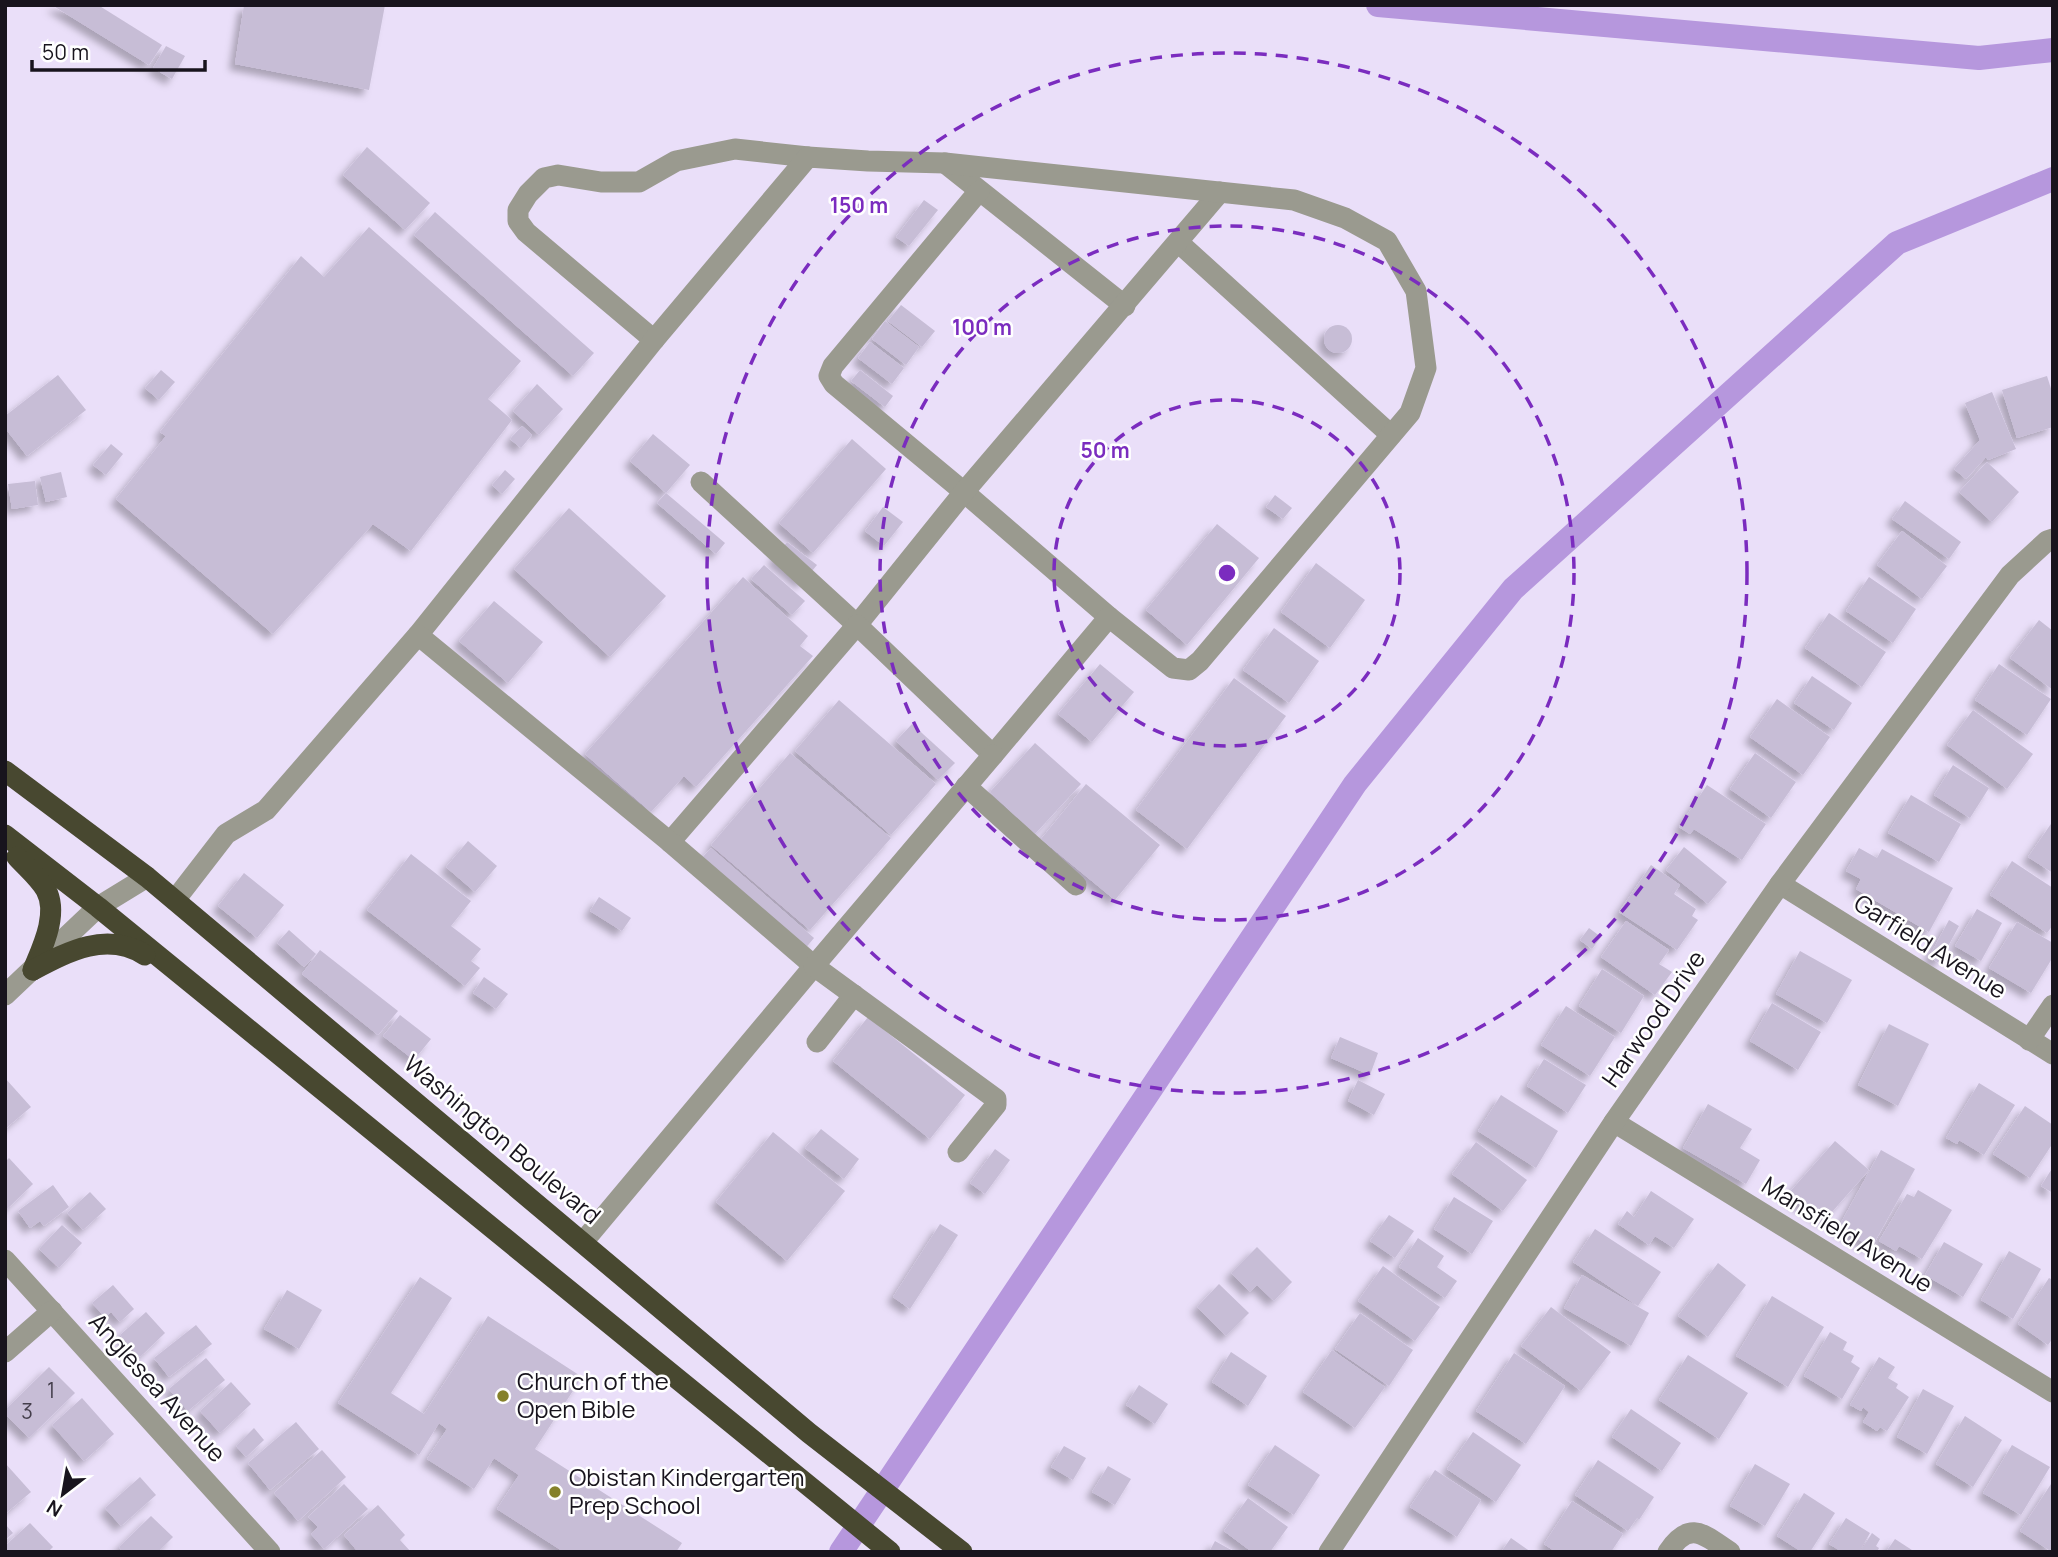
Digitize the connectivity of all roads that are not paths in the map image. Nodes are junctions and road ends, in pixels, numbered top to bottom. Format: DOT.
graph roads {
  1 [pos="808,157"];
  2 [pos="946,163"];
  3 [pos="979,191"];
  4 [pos="1220,192"];
  5 [pos="1178,242"];
  6 [pos="1125,306"];
  7 [pos="654,340"];
  8 [pos="1391,435"];
  9 [pos="701,482"];
  10 [pos="964,492"];
  11 [pos="2053,539"];
  12 [pos="1109,617"];
  13 [pos="857,625"];
  14 [pos="418,635"];
  15 [pos="993,755"];
  16 [pos="5,771"];
  17 [pos="966,786"];
  18 [pos="5,835"];
  19 [pos="670,842"];
  20 [pos="5,844"];
  21 [pos="147,877"];
  22 [pos="1780,884"];
  23 [pos="1076,885"];
  24 [pos="175,900"];
  25 [pos="98,907"];
  26 [pos="814,966"];
  27 [pos="33,970"];
  28 [pos="5,995"];
  29 [pos="854,995"];
  30 [pos="207,996"];
  31 [pos="2053,1005"];
  32 [pos="2029,1040"];
  33 [pos="817,1042"];
  34 [pos="2053,1054"];
  35 [pos="1614,1122"];
  36 [pos="958,1152"];
  37 [pos="583,1242"];
  38 [pos="5,1260"];
  39 [pos="52,1311"];
  40 [pos="5,1352"];
  41 [pos="2053,1392"];
  42 [pos="270,1552"];
  43 [pos="890,1552"];
  44 [pos="962,1552"];
  45 [pos="1329,1552"];
  46 [pos="1668,1552"];
  47 [pos="1730,1552"];
  1 -- 2 [label="street"];
  1 -- 7 [label="street"];
  1 -- 7 [label="street"];
  2 -- 3 [label="street"];
  2 -- 4 [label="street"];
  3 -- 6 [label="street"];
  3 -- 10 [label="street"];
  4 -- 5 [label="street"];
  4 -- 8 [label="street"];
  5 -- 6 [label="street"];
  5 -- 8 [label="street"];
  6 -- 10 [label="street"];
  7 -- 14 [label="street"];
  8 -- 12 [label="street"];
  9 -- 13 [label="street"];
  10 -- 12 [label="street"];
  10 -- 13 [label="street"];
  11 -- 22 [label="street, Harwood Drive"];
  12 -- 15 [label="street"];
  13 -- 15 [label="street"];
  13 -- 19 [label="street"];
  14 -- 19 [label="street"];
  14 -- 24 [label="street"];
  15 -- 17 [label="street"];
  16 -- 21 [label="highway, Washington Boulevard"];
  17 -- 23 [label="street"];
  17 -- 26 [label="street"];
  18 -- 25 [label="highway"];
  19 -- 26 [label="street"];
  20 -- 27 [label="highway"];
  21 -- 24 [label="highway, Washington Boulevard"];
  21 -- 25 [label="street"];
  22 -- 32 [label="street, Garfield Avenue"];
  22 -- 35 [label="street, Harwood Drive"];
  24 -- 37 [label="highway, Washington Boulevard"];
  25 -- 27 [label="street"];
  25 -- 30 [label="highway"];
  26 -- 29 [label="street"];
  26 -- 37 [label="street"];
  27 -- 28 [label="street"];
  27 -- 30 [label="highway"];
  29 -- 33 [label="street"];
  29 -- 36 [label="street"];
  30 -- 43 [label="highway"];
  31 -- 32 [label="street"];
  32 -- 34 [label="street, Garfield Avenue"];
  35 -- 41 [label="street, Mansfield Avenue"];
  35 -- 45 [label="street, Harwood Drive"];
  37 -- 44 [label="highway, Washington Boulevard"];
  38 -- 39 [label="street, Anglesea Avenue"];
  39 -- 40 [label="street"];
  39 -- 42 [label="street, Anglesea Avenue"];
  46 -- 47 [label="street"];
}
